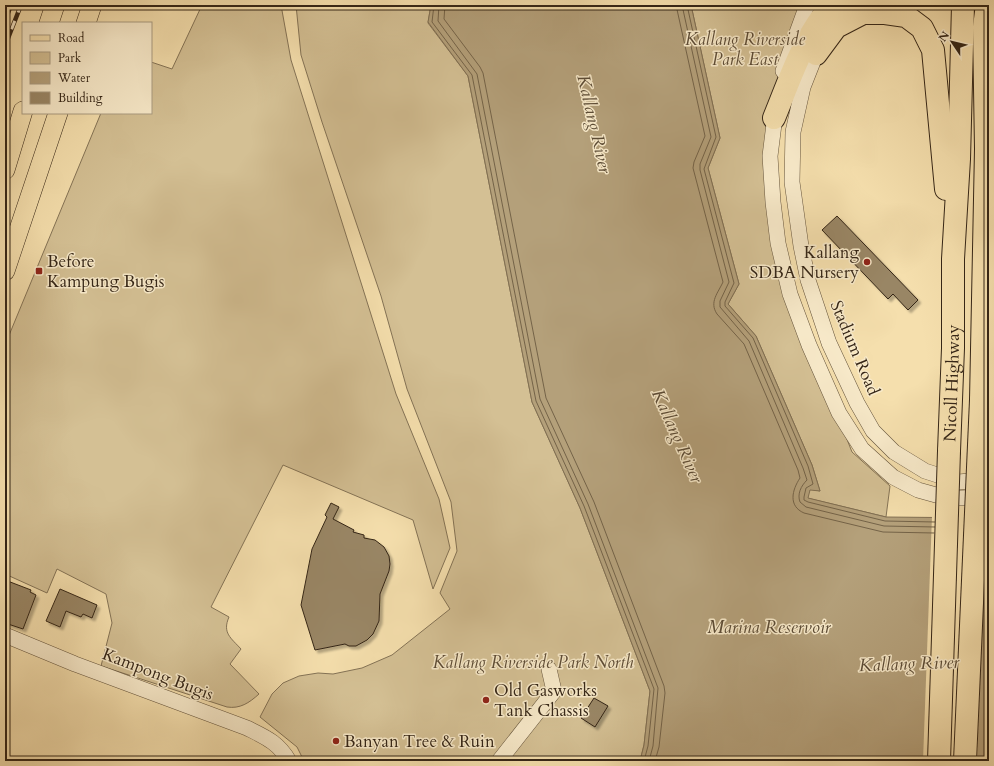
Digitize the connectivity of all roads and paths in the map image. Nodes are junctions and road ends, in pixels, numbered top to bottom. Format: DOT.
graph roads {
  1 [pos="55,5"];
  2 [pos="92,5"];
  3 [pos="807,5"];
  4 [pos="836,5"];
  5 [pos="963,5"];
  6 [pos="987,5"];
  7 [pos="49,22"];
  8 [pos="86,22"];
  9 [pos="816,54"];
  10 [pos="22,114"];
  11 [pos="58,114"];
  12 [pos="774,118"];
  13 [pos="988,147"];
  14 [pos="951,160"];
  15 [pos="5,170"];
  16 [pos="5,271"];
  17 [pos="989,479"];
  18 [pos="989,496"];
  19 [pos="5,635"];
  20 [pos="549,669"];
  21 [pos="289,761"];
  22 [pos="499,761"];
  23 [pos="939,761"];
  24 [pos="965,761"];
  1 -- 7 [label="main road"];
  2 -- 8 [label="main road"];
  3 -- 12 [label="street"];
  4 -- 12 [label="highway"];
  5 -- 14 [label="highway, Nicoll Highway"];
  6 -- 13 [label="highway, Nicoll Highway"];
  9 -- 14 [label="highway"];
  9 -- 17 [label="street, Stadium Road"];
  10 -- 15 [label="main road"];
  11 -- 16 [label="main road"];
  12 -- 18 [label="street"];
  13 -- 24 [label="highway, Nicoll Highway, bridge"];
  14 -- 23 [label="highway, Nicoll Highway, bridge"];
  19 -- 21 [label="street, Kampong Bugis"];
  20 -- 22 [label="street"];
}
